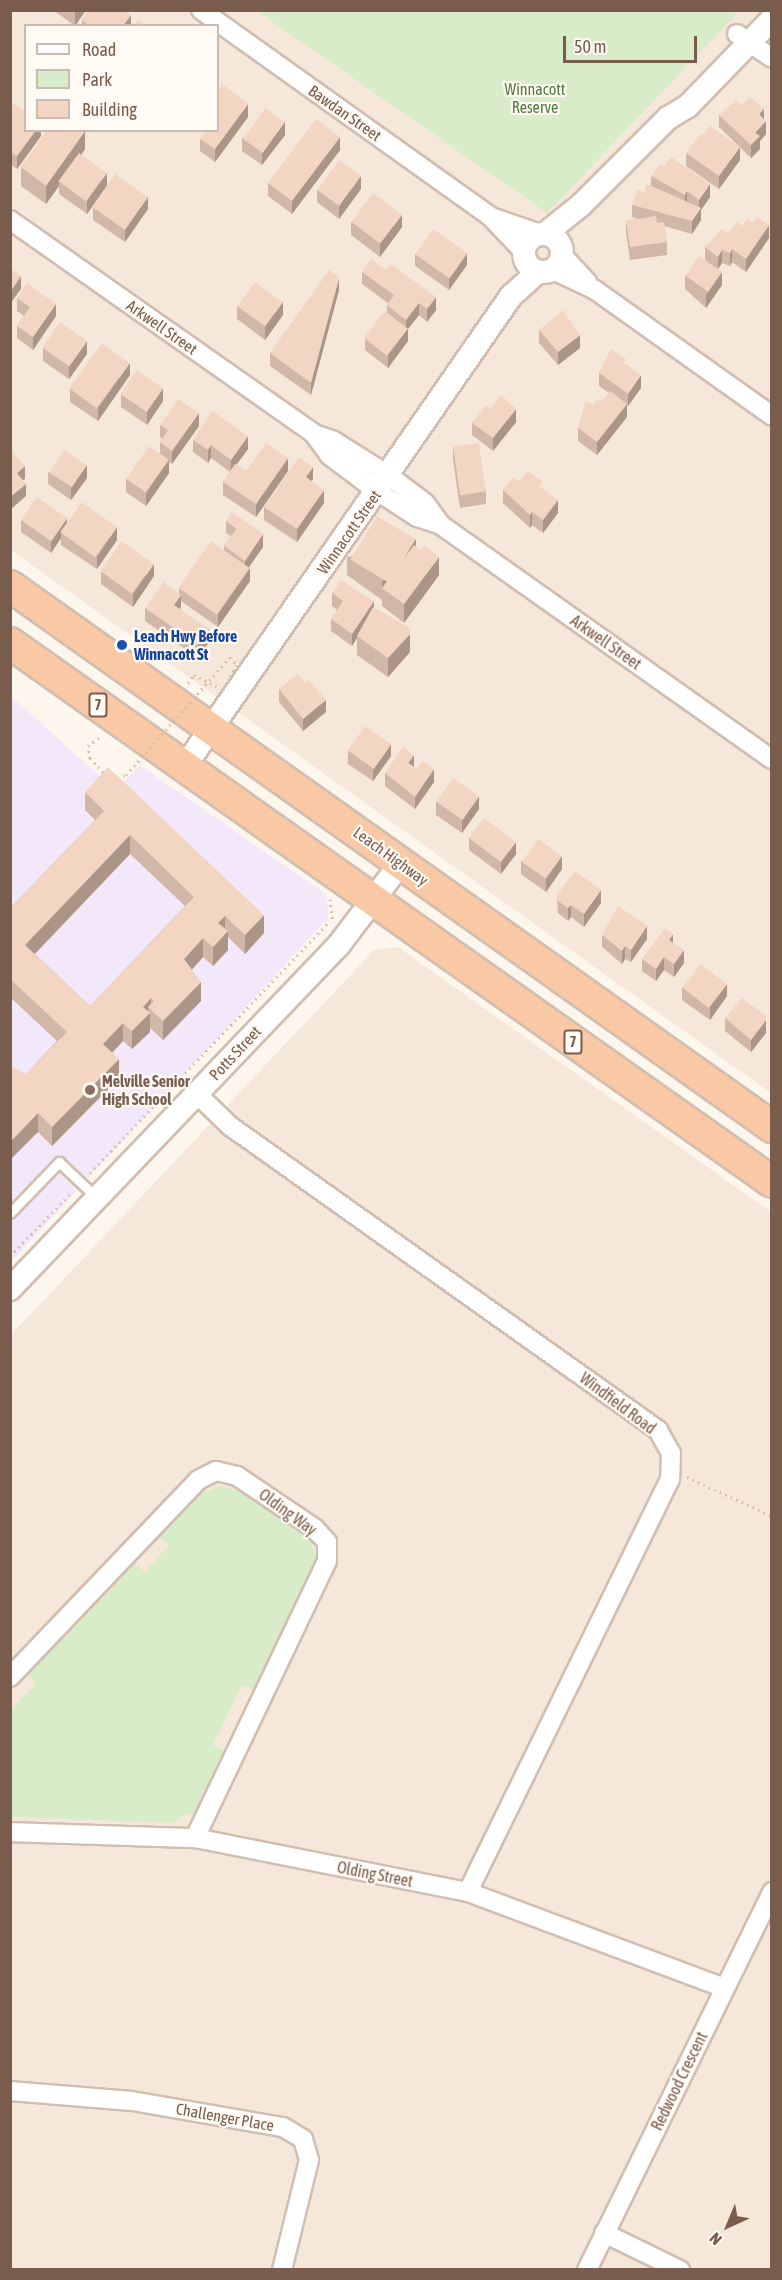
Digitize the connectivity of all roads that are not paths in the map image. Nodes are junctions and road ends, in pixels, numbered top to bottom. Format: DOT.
graph roads {
  1 [pos="201,10"];
  2 [pos="760,10"];
  3 [pos="771,19"];
  4 [pos="743,38"];
  5 [pos="771,58"];
  6 [pos="10,220"];
  7 [pos="543,253"];
  8 [pos="771,416"];
  9 [pos="382,483"];
  10 [pos="10,586"];
  11 [pos="10,643"];
  12 [pos="219,719"];
  13 [pos="771,759"];
  14 [pos="185,766"];
  15 [pos="401,863"];
  16 [pos="374,901"];
  17 [pos="196,1094"];
  18 [pos="771,1126"];
  19 [pos="771,1182"];
  20 [pos="89,1190"];
  21 [pos="10,1213"];
  22 [pos="10,1288"];
  23 [pos="10,1677"];
  24 [pos="10,1832"];
  25 [pos="195,1838"];
  26 [pos="468,1892"];
  27 [pos="771,1892"];
  28 [pos="764,1929"];
  29 [pos="725,1988"];
  30 [pos="10,2091"];
  31 [pos="604,2233"];
  32 [pos="282,2270"];
  33 [pos="587,2270"];
  34 [pos="680,2270"];
  1 -- 7 [label="street, Bawdan Street"];
  2 -- 4 [label="street, Winnacott Street"];
  3 -- 4 [label="street, Winnacott Street"];
  4 -- 5 [label="street"];
  4 -- 7 [label="street, Winnacott Street"];
  6 -- 9 [label="street, Arkwell Street"];
  7 -- 8 [label="street, Bawdan Street"];
  7 -- 9 [label="street, Winnacott Street"];
  9 -- 12 [label="street, Winnacott Street"];
  9 -- 13 [label="street, Arkwell Street"];
  10 -- 12 [label="highway, Leach Highway"];
  11 -- 14 [label="highway, 7"];
  12 -- 14 [label="street, Winnacott Street"];
  12 -- 15 [label="highway, Leach Highway"];
  14 -- 16 [label="highway, 7"];
  15 -- 16 [label="street, Potts Street"];
  15 -- 18 [label="highway, Leach Highway"];
  16 -- 17 [label="street, Potts Street"];
  16 -- 19 [label="highway, 7"];
  17 -- 20 [label="street, Potts Street"];
  17 -- 26 [label="street, Windfield Road"];
  20 -- 21 [label="lane"];
  20 -- 22 [label="street, Potts Street"];
  23 -- 25 [label="street, Olding Way"];
  24 -- 25 [label="street, Olding Street"];
  25 -- 26 [label="street, Olding Street"];
  26 -- 29 [label="street, Olding Street"];
  27 -- 28 [label="street, Redwood Crescent"];
  28 -- 29 [label="street, Redwood Crescent"];
  29 -- 31 [label="street, Redwood Crescent"];
  30 -- 32 [label="street, Challenger Place"];
  31 -- 33 [label="street, Redwood Crescent"];
  31 -- 34 [label="street"];
}
